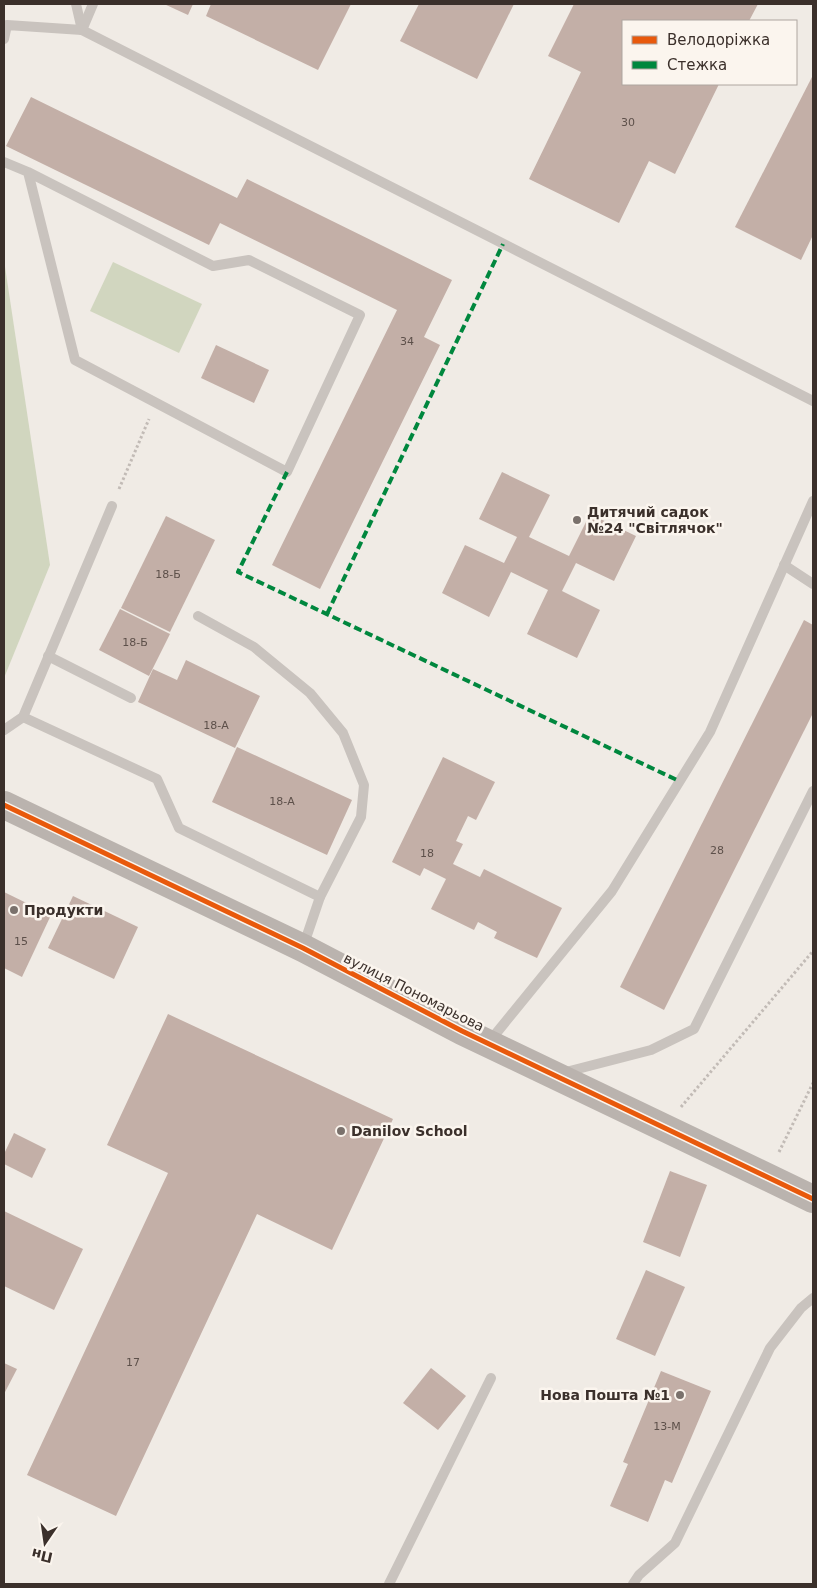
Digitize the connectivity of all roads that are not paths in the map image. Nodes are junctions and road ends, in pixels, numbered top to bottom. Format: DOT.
graph roads {
  1 [pos="76,4"];
  2 [pos="93,4"];
  3 [pos="82,30"];
  4 [pos="4,39"];
  5 [pos="4,162"];
  6 [pos="28,172"];
  7 [pos="813,401"];
  8 [pos="813,501"];
  9 [pos="112,506"];
  10 [pos="784,565"];
  11 [pos="813,584"];
  12 [pos="198,616"];
  13 [pos="48,656"];
  14 [pos="131,698"];
  15 [pos="22,717"];
  16 [pos="4,730"];
  17 [pos="813,790"];
  18 [pos="4,805"];
  19 [pos="320,896"];
  20 [pos="303,948"];
  21 [pos="488,1043"];
  22 [pos="555,1075"];
  23 [pos="813,1199"];
  24 [pos="813,1298"];
  25 [pos="491,1378"];
  26 [pos="390,1584"];
  27 [pos="633,1584"];
  1 -- 3 [label="lane"];
  2 -- 3 [label="lane"];
  3 -- 4 [label="lane"];
  3 -- 7 [label="lane"];
  5 -- 6 [label="lane"];
  6 -- 6 [label="lane"];
  8 -- 10 [label="lane"];
  9 -- 13 [label="lane"];
  10 -- 11 [label="lane"];
  10 -- 21 [label="lane"];
  12 -- 19 [label="lane"];
  13 -- 14 [label="lane"];
  13 -- 15 [label="lane"];
  15 -- 16 [label="lane"];
  15 -- 19 [label="lane"];
  17 -- 22 [label="lane"];
  18 -- 20 [label="street, вулиця Пономарьова"];
  19 -- 20 [label="lane"];
  20 -- 21 [label="street, вулиця Пономарьова"];
  21 -- 22 [label="street, вулиця Пономарьова"];
  22 -- 23 [label="street, вулиця Пономарьова"];
  24 -- 27 [label="lane"];
  25 -- 26 [label="lane"];
}
